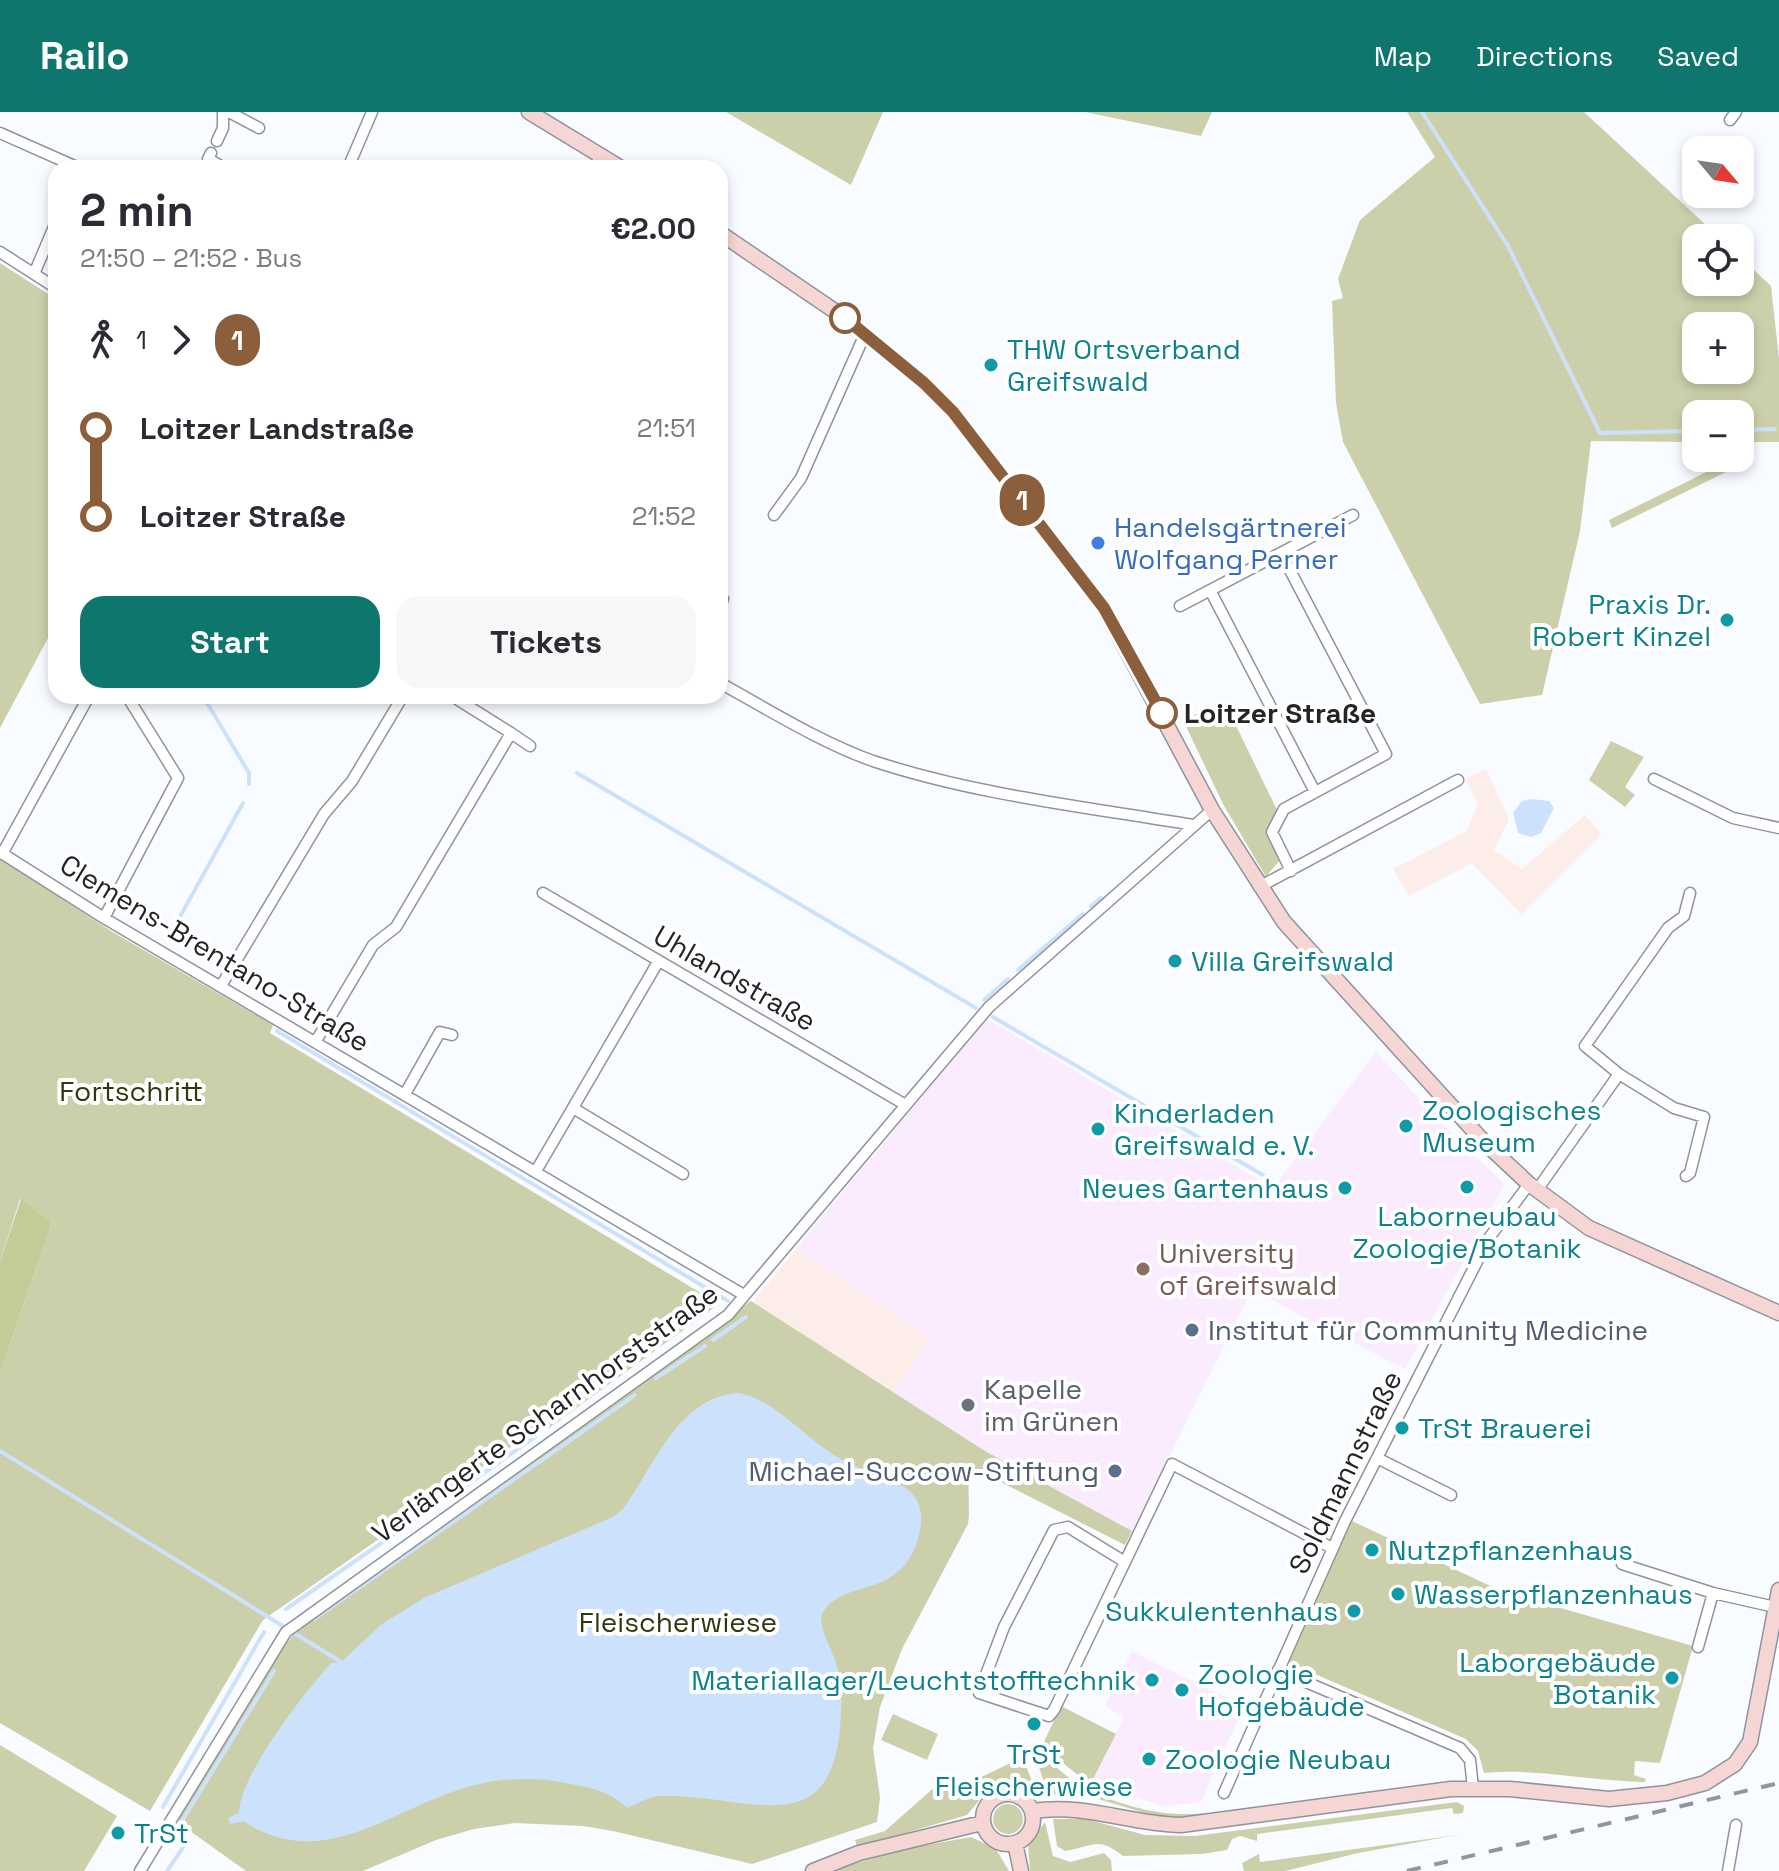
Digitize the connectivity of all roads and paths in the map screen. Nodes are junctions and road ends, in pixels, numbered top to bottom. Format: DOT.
graph roads {
  1 [pos="226,112"];
  2 [pos="372,112"];
  3 [pos="529,112"];
  4 [pos="259,128"];
  5 [pos="0,133"];
  6 [pos="217,141"];
  7 [pos="211,153"];
  8 [pos="62,160"];
  9 [pos="210,160"];
  10 [pos="351,160"];
  11 [pos="597,160"];
  12 [pos="728,239"];
  13 [pos="48,241"];
  14 [pos="0,252"];
  15 [pos="34,274"];
  16 [pos="48,283"];
  17 [pos="865,334"];
  18 [pos="774,515"];
  19 [pos="1353,515"];
  20 [pos="1281,553"];
  21 [pos="1210,590"];
  22 [pos="1180,606"];
  23 [pos="728,687"];
  24 [pos="85,704"];
  25 [pos="132,704"];
  26 [pos="398,704"];
  27 [pos="465,704"];
  28 [pos="511,733"];
  29 [pos="530,746"];
  30 [pos="1654,779"];
  31 [pos="1458,780"];
  32 [pos="1315,792"];
  33 [pos="1212,810"];
  34 [pos="1733,818"];
  35 [pos="1193,825"];
  36 [pos="1779,828"];
  37 [pos="1727,829"];
  38 [pos="1,853"];
  39 [pos="1291,871"];
  40 [pos="1259,887"];
  41 [pos="543,893"];
  42 [pos="1690,893"];
  43 [pos="104,918"];
  44 [pos="658,962"];
  45 [pos="221,986"];
  46 [pos="452,1035"];
  47 [pos="316,1041"];
  48 [pos="1619,1074"];
  49 [pos="405,1094"];
  50 [pos="904,1104"];
  51 [pos="573,1108"];
  52 [pos="536,1171"];
  53 [pos="683,1174"];
  54 [pos="1686,1176"];
  55 [pos="1533,1187"];
  56 [pos="744,1295"];
  57 [pos="1779,1313"];
  58 [pos="1377,1458"];
  59 [pos="1451,1495"];
  60 [pos="1332,1548"];
  61 [pos="1125,1562"];
  62 [pos="1622,1564"];
  63 [pos="1779,1590"];
  64 [pos="1713,1593"];
  65 [pos="1775,1607"];
  66 [pos="1698,1647"];
  67 [pos="1278,1670"];
  68 [pos="1473,1788"];
  69 [pos="1224,1793"];
  70 [pos="1032,1811"];
  71 [pos="982,1823"];
  72 [pos="1736,1825"];
  73 [pos="1015,1843"];
  74 [pos="140,1871"];
  75 [pos="813,1871"];
  76 [pos="1021,1871"];
  77 [pos="1728,1871"];
  1 -- 4 [label="street"];
  1 -- 6 [label="street"];
  2 -- 10 [label="street"];
  3 -- 11 [label="main road"];
  5 -- 8 [label="street"];
  7 -- 9 [label="street"];
  12 -- 17 [label="main road"];
  13 -- 15 [label="street"];
  14 -- 15 [label="street"];
  15 -- 16 [label="street"];
  17 -- 18 [label="street"];
  17 -- 33 [label="main road"];
  19 -- 20 [label="street"];
  20 -- 21 [label="street"];
  20 -- 32 [label="street"];
  21 -- 22 [label="street"];
  21 -- 32 [label="street"];
  23 -- 35 [label="street"];
  24 -- 38 [label="street"];
  25 -- 43 [label="street"];
  26 -- 45 [label="street"];
  27 -- 28 [label="street"];
  28 -- 29 [label="street"];
  28 -- 47 [label="street"];
  30 -- 34 [label="street"];
  31 -- 39 [label="street"];
  32 -- 39 [label="street"];
  33 -- 35 [label="street, Verlängerte Scharnhorststraße"];
  33 -- 40 [label="main road"];
  34 -- 36 [label="street"];
  34 -- 37 [label="street"];
  35 -- 50 [label="street, Verlängerte Scharnhorststraße"];
  38 -- 43 [label="street, Clemens-Brentano-Straße"];
  39 -- 40 [label="street"];
  40 -- 55 [label="main road"];
  41 -- 44 [label="street, Uhlandstraße"];
  42 -- 48 [label="street"];
  43 -- 45 [label="street, Clemens-Brentano-Straße"];
  44 -- 50 [label="street, Uhlandstraße"];
  44 -- 51 [label="street"];
  45 -- 47 [label="street, Clemens-Brentano-Straße"];
  46 -- 49 [label="street"];
  47 -- 49 [label="street, Clemens-Brentano-Straße"];
  48 -- 54 [label="street"];
  48 -- 55 [label="street, Soldmannstraße"];
  49 -- 52 [label="street, Clemens-Brentano-Straße"];
  50 -- 56 [label="street, Verlängerte Scharnhorststraße"];
  51 -- 52 [label="street"];
  51 -- 53 [label="street"];
  52 -- 56 [label="street, Clemens-Brentano-Straße"];
  55 -- 57 [label="main road"];
  55 -- 58 [label="street, Soldmannstraße"];
  56 -- 74 [label="street, Verlängerte Scharnhorststraße"];
  58 -- 59 [label="street"];
  58 -- 60 [label="street, Soldmannstraße"];
  60 -- 61 [label="street"];
  60 -- 67 [label="street, Soldmannstraße"];
  61 -- 61 [label="street"];
  62 -- 64 [label="street"];
  63 -- 65 [label="main road"];
  64 -- 65 [label="street"];
  64 -- 66 [label="street"];
  65 -- 68 [label="main road"];
  67 -- 68 [label="street"];
  67 -- 69 [label="street, Soldmannstraße"];
  68 -- 70 [label="main road"];
  70 -- 71 [label="main road"];
  70 -- 73 [label="main road"];
  71 -- 73 [label="main road"];
  71 -- 75 [label="main road"];
  72 -- 77 [label="street"];
  73 -- 76 [label="main road"];
}
